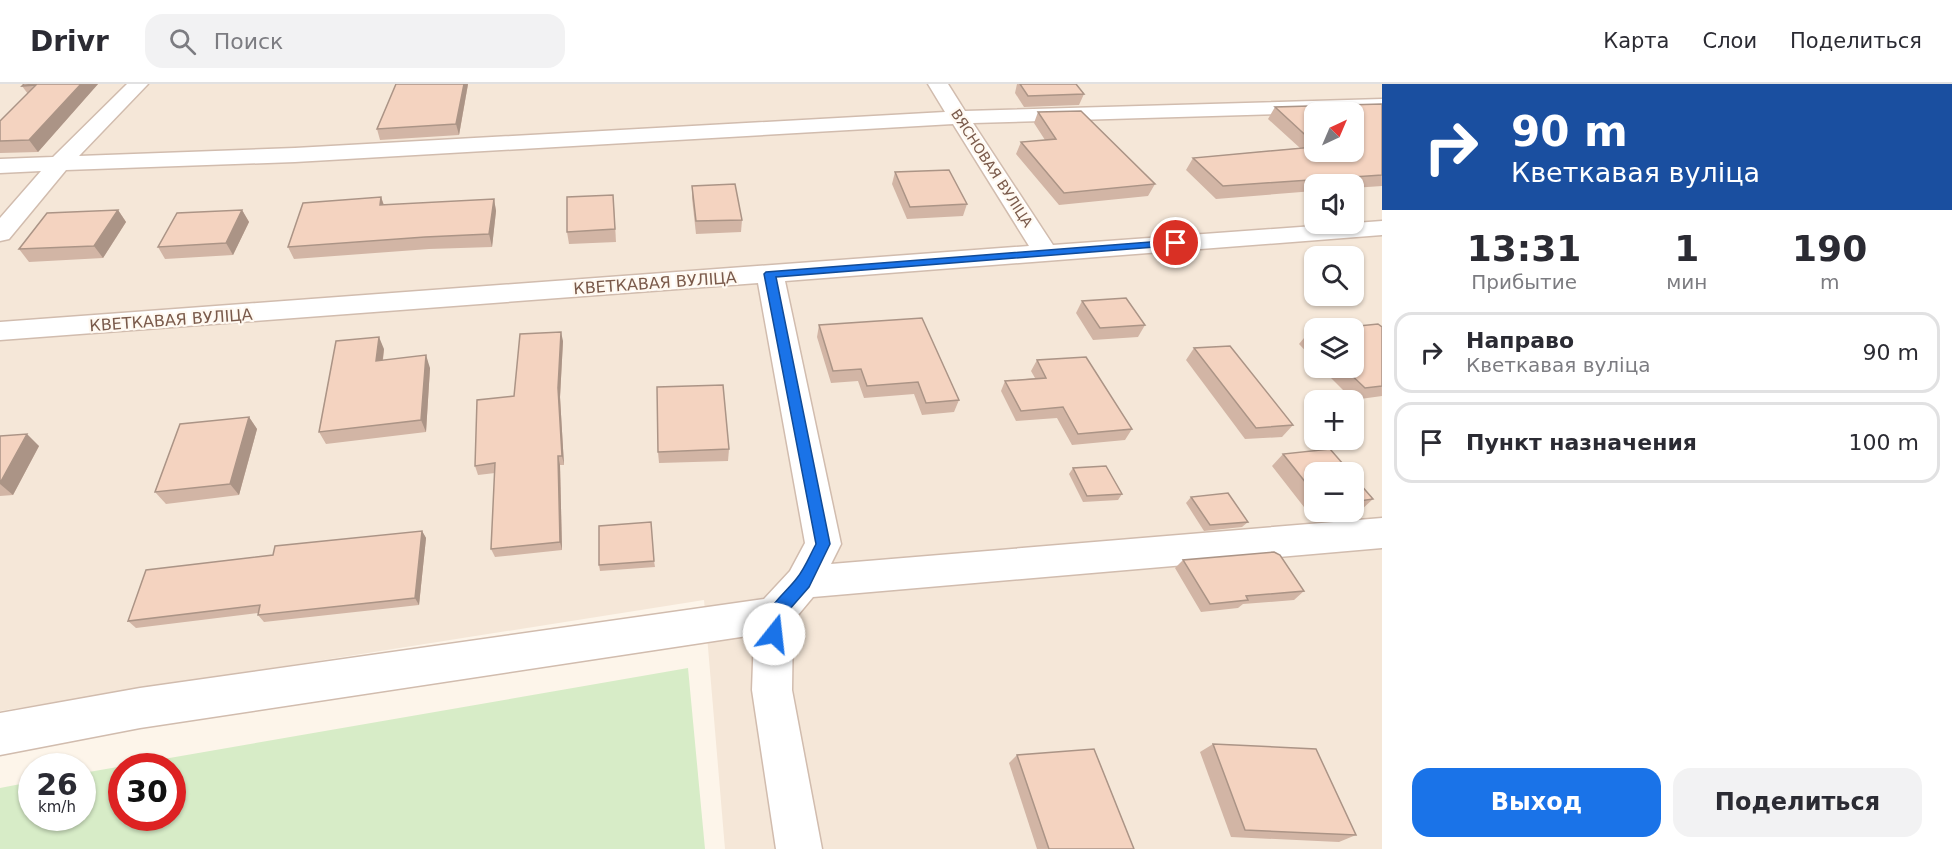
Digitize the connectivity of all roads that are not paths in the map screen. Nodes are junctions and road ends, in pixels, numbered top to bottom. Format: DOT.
graph roads {
  1 [pos="138,84"];
  2 [pos="938,84"];
  3 [pos="1382,105"];
  4 [pos="959,117"];
  5 [pos="59,164"];
  6 [pos="0,166"];
  7 [pos="1382,228"];
  8 [pos="0,234"];
  9 [pos="1046,253"];
  10 [pos="770,274"];
  11 [pos="0,331"];
  12 [pos="1382,533"];
  13 [pos="803,582"];
  14 [pos="774,615"];
  15 [pos="0,734"];
  16 [pos="799,849"];
  1 -- 5 [label="street"];
  2 -- 4 [label="street, ВЯСНОВАЯ ВУЛІЦА"];
  3 -- 4 [label="street"];
  4 -- 5 [label="street"];
  4 -- 9 [label="street, ВЯСНОВАЯ ВУЛІЦА"];
  5 -- 6 [label="street"];
  5 -- 8 [label="street"];
  7 -- 9 [label="street, КВЕТКАВАЯ ВУЛІЦА"];
  9 -- 10 [label="street, КВЕТКАВАЯ ВУЛІЦА"];
  10 -- 11 [label="street, КВЕТКАВАЯ ВУЛІЦА"];
  10 -- 13 [label="street"];
  12 -- 13 [label="street"];
  13 -- 14 [label="street"];
  14 -- 15 [label="street"];
  14 -- 16 [label="street"];
}
